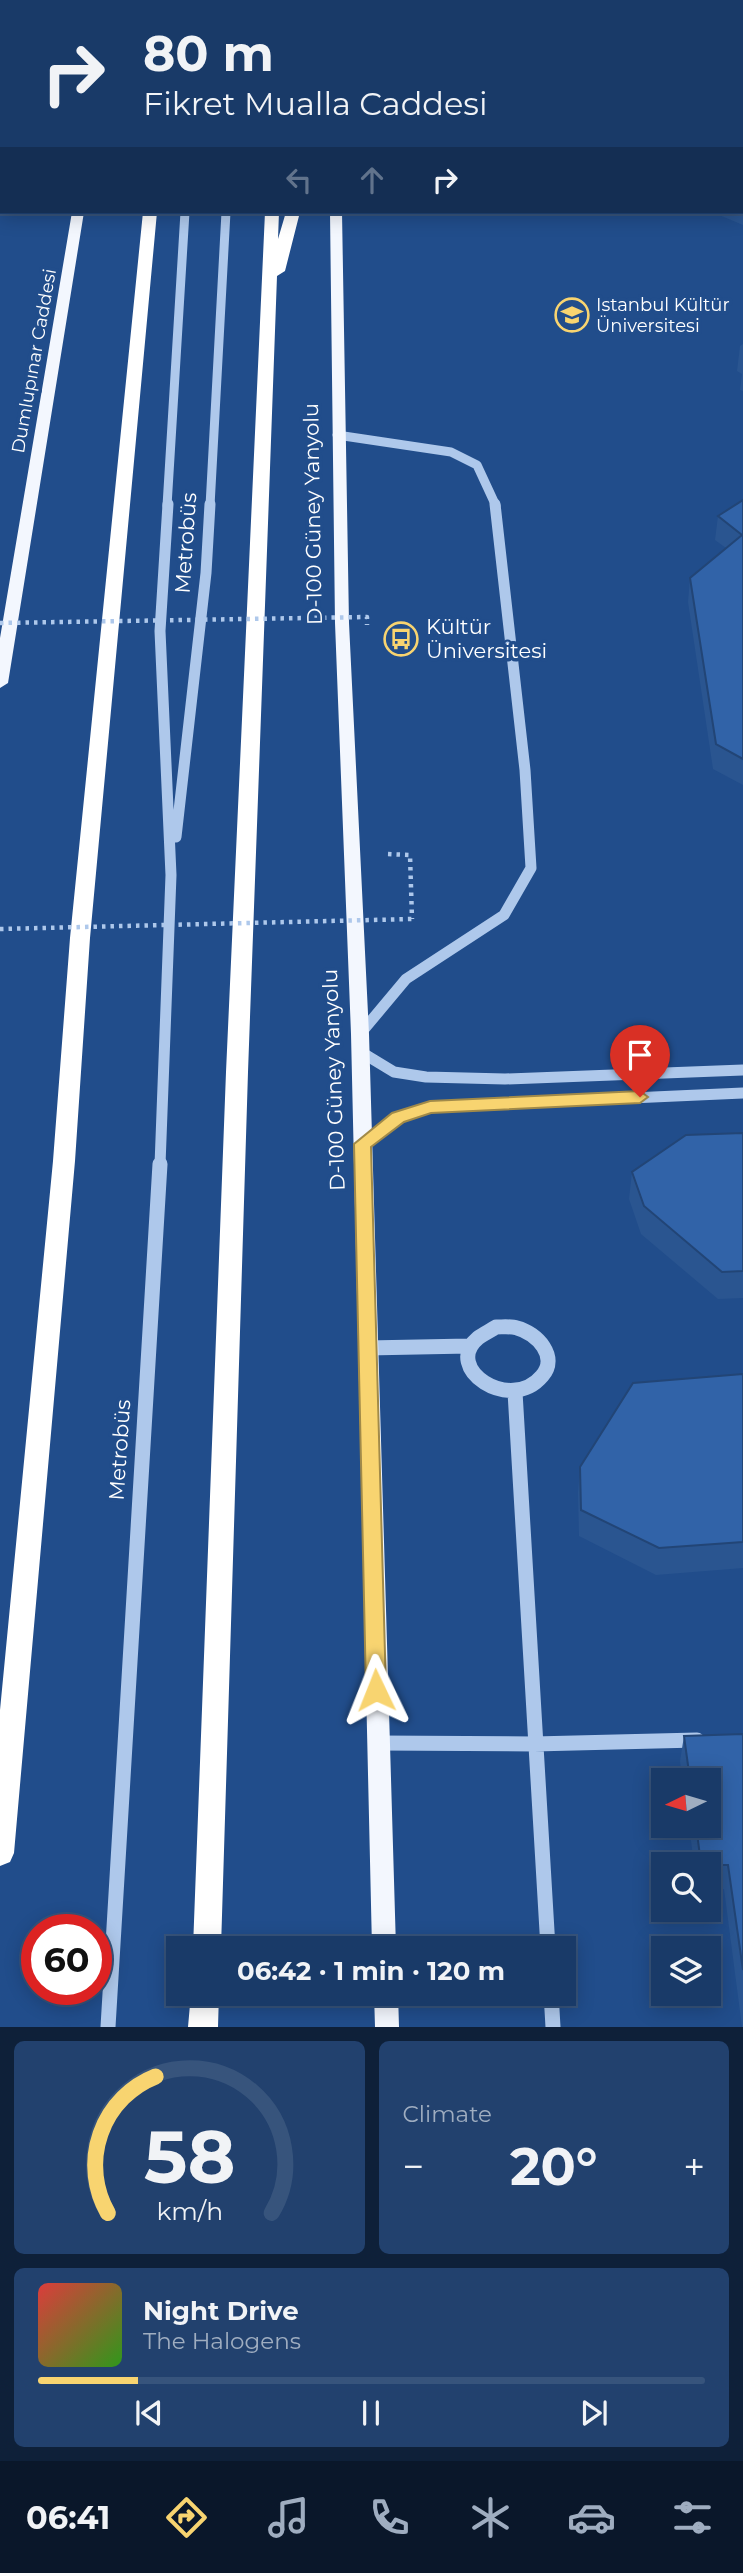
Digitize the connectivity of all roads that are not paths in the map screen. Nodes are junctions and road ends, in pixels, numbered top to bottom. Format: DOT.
graph roads {
  1 [pos="78,214"];
  2 [pos="150,214"];
  3 [pos="186,214"];
  4 [pos="226,214"];
  5 [pos="272,214"];
  6 [pos="292,214"];
  7 [pos="335,214"];
  8 [pos="269,293"];
  9 [pos="337,435"];
  10 [pos="0,683"];
  11 [pos="171,875"];
  12 [pos="360,1043"];
  13 [pos="743,1070"];
  14 [pos="743,1093"];
  15 [pos="362,1144"];
  16 [pos="469,1346"];
  17 [pos="367,1348"];
  18 [pos="515,1392"];
  19 [pos="715,1740"];
  20 [pos="378,1743"];
  21 [pos="534,1744"];
  22 [pos="0,1853"];
  23 [pos="206,1936"];
  24 [pos="384,1936"];
  25 [pos="547,1936"];
  26 [pos="204,2006"];
  27 [pos="386,2006"];
  28 [pos="552,2006"];
  29 [pos="108,2027"];
  30 [pos="203,2027"];
  31 [pos="387,2027"];
  32 [pos="553,2027"];
  1 -- 10 [label="main road, Dumlupınar Caddesi"];
  2 -- 22 [label="highway"];
  3 -- 11 [label="street, Metrobüs"];
  4 -- 11 [label="street, Metrobüs"];
  5 -- 8 [label="highway"];
  6 -- 8 [label="highway"];
  7 -- 9 [label="main road, D-100 Güney Yanyolu"];
  8 -- 23 [label="highway"];
  9 -- 12 [label="main road, D-100 Güney Yanyolu"];
  9 -- 12 [label="street"];
  11 -- 29 [label="street, Metrobüs"];
  12 -- 13 [label="street"];
  12 -- 15 [label="main road, D-100 Güney Yanyolu"];
  14 -- 15 [label="street"];
  15 -- 17 [label="main road, D-100 Güney Yanyolu"];
  16 -- 17 [label="street"];
  16 -- 18 [label="street"];
  16 -- 18 [label="street"];
  17 -- 20 [label="main road, D-100 Güney Yanyolu"];
  18 -- 21 [label="street"];
  19 -- 21 [label="street"];
  20 -- 21 [label="street"];
  20 -- 24 [label="main road, D-100 Güney Yanyolu"];
  21 -- 25 [label="street"];
  26 -- 30 [label="highway"];
  27 -- 31 [label="main road"];
  28 -- 32 [label="lane"];
}
